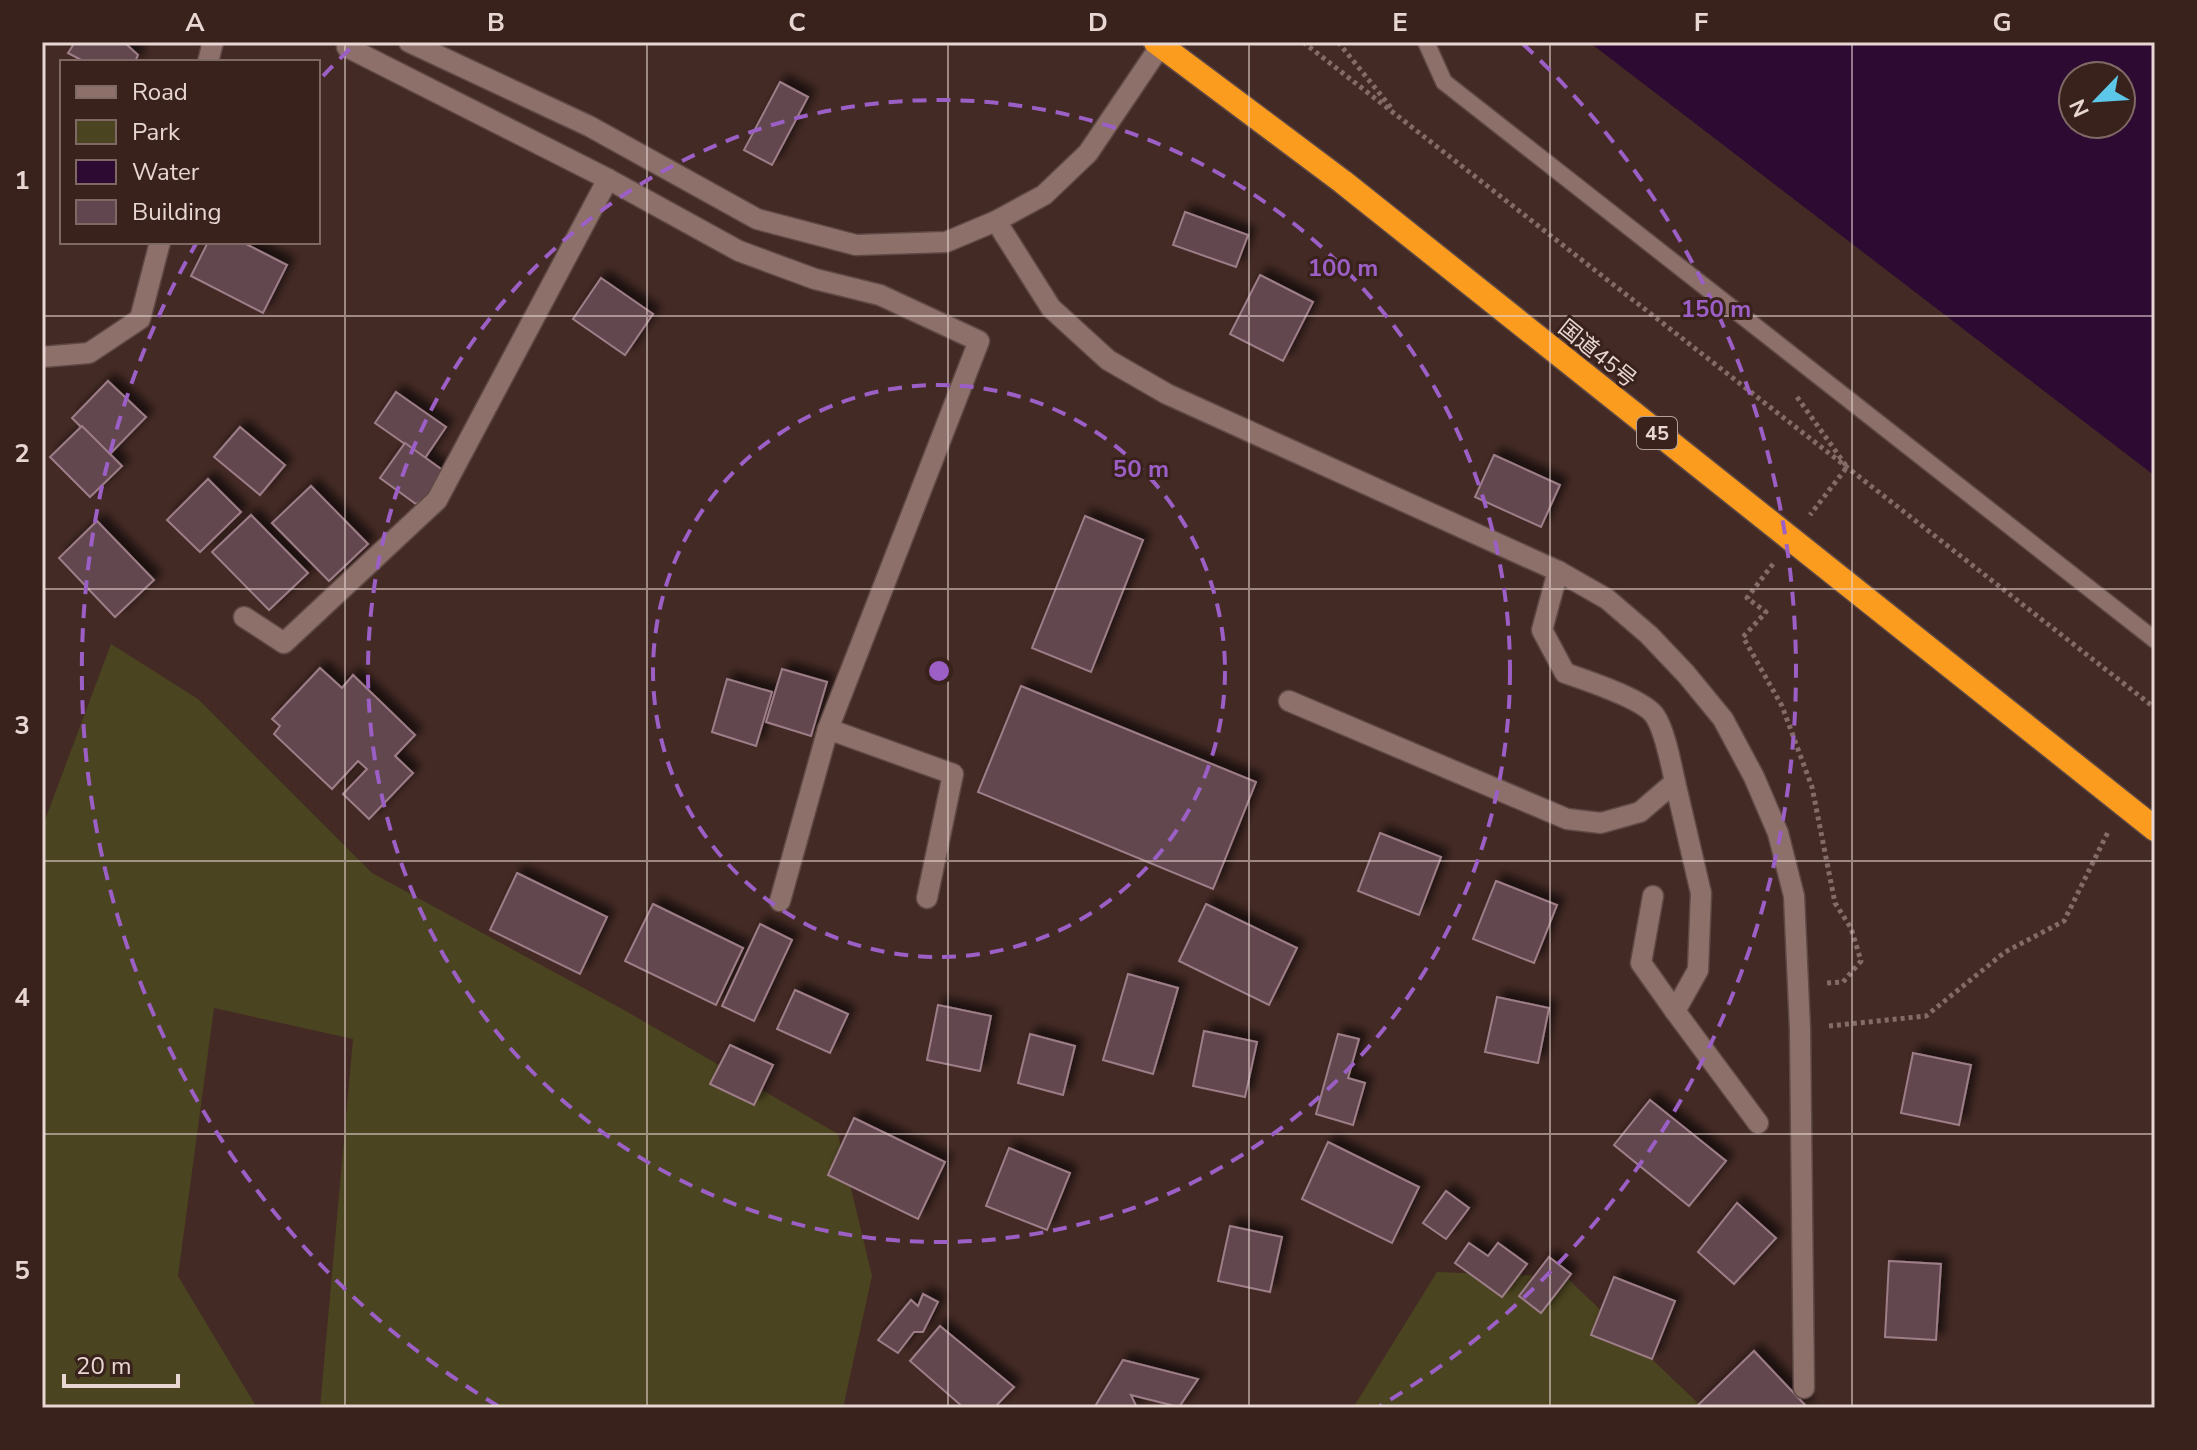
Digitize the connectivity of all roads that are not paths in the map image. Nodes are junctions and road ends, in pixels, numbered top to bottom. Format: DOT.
graph roads {
  1 [pos="349,42"];
  2 [pos="409,42"];
  3 [pos="1426,42"];
  4 [pos="1158,44"];
  5 [pos="608,179"];
  6 [pos="996,221"];
  7 [pos="159,244"];
  8 [pos="42,357"];
  9 [pos="1558,571"];
  10 [pos="244,617"];
  11 [pos="2155,640"];
  12 [pos="1289,701"];
  13 [pos="828,729"];
  14 [pos="1675,782"];
  15 [pos="2155,829"];
  16 [pos="1653,896"];
  17 [pos="927,898"];
  18 [pos="780,901"];
  19 [pos="1675,1011"];
  20 [pos="1758,1123"];
  21 [pos="1804,1388"];
  1 -- 5 [label="street"];
  2 -- 6 [label="street"];
  3 -- 11 [label="lane"];
  4 -- 6 [label="street"];
  4 -- 15 [label="highway, 国道45号 / 45"];
  5 -- 10 [label="street"];
  5 -- 13 [label="street"];
  6 -- 9 [label="street"];
  7 -- 8 [label="street"];
  9 -- 14 [label="street"];
  9 -- 21 [label="street"];
  12 -- 14 [label="street"];
  13 -- 17 [label="street"];
  13 -- 18 [label="street"];
  14 -- 19 [label="street"];
  16 -- 19 [label="street"];
  19 -- 20 [label="street"];
}
